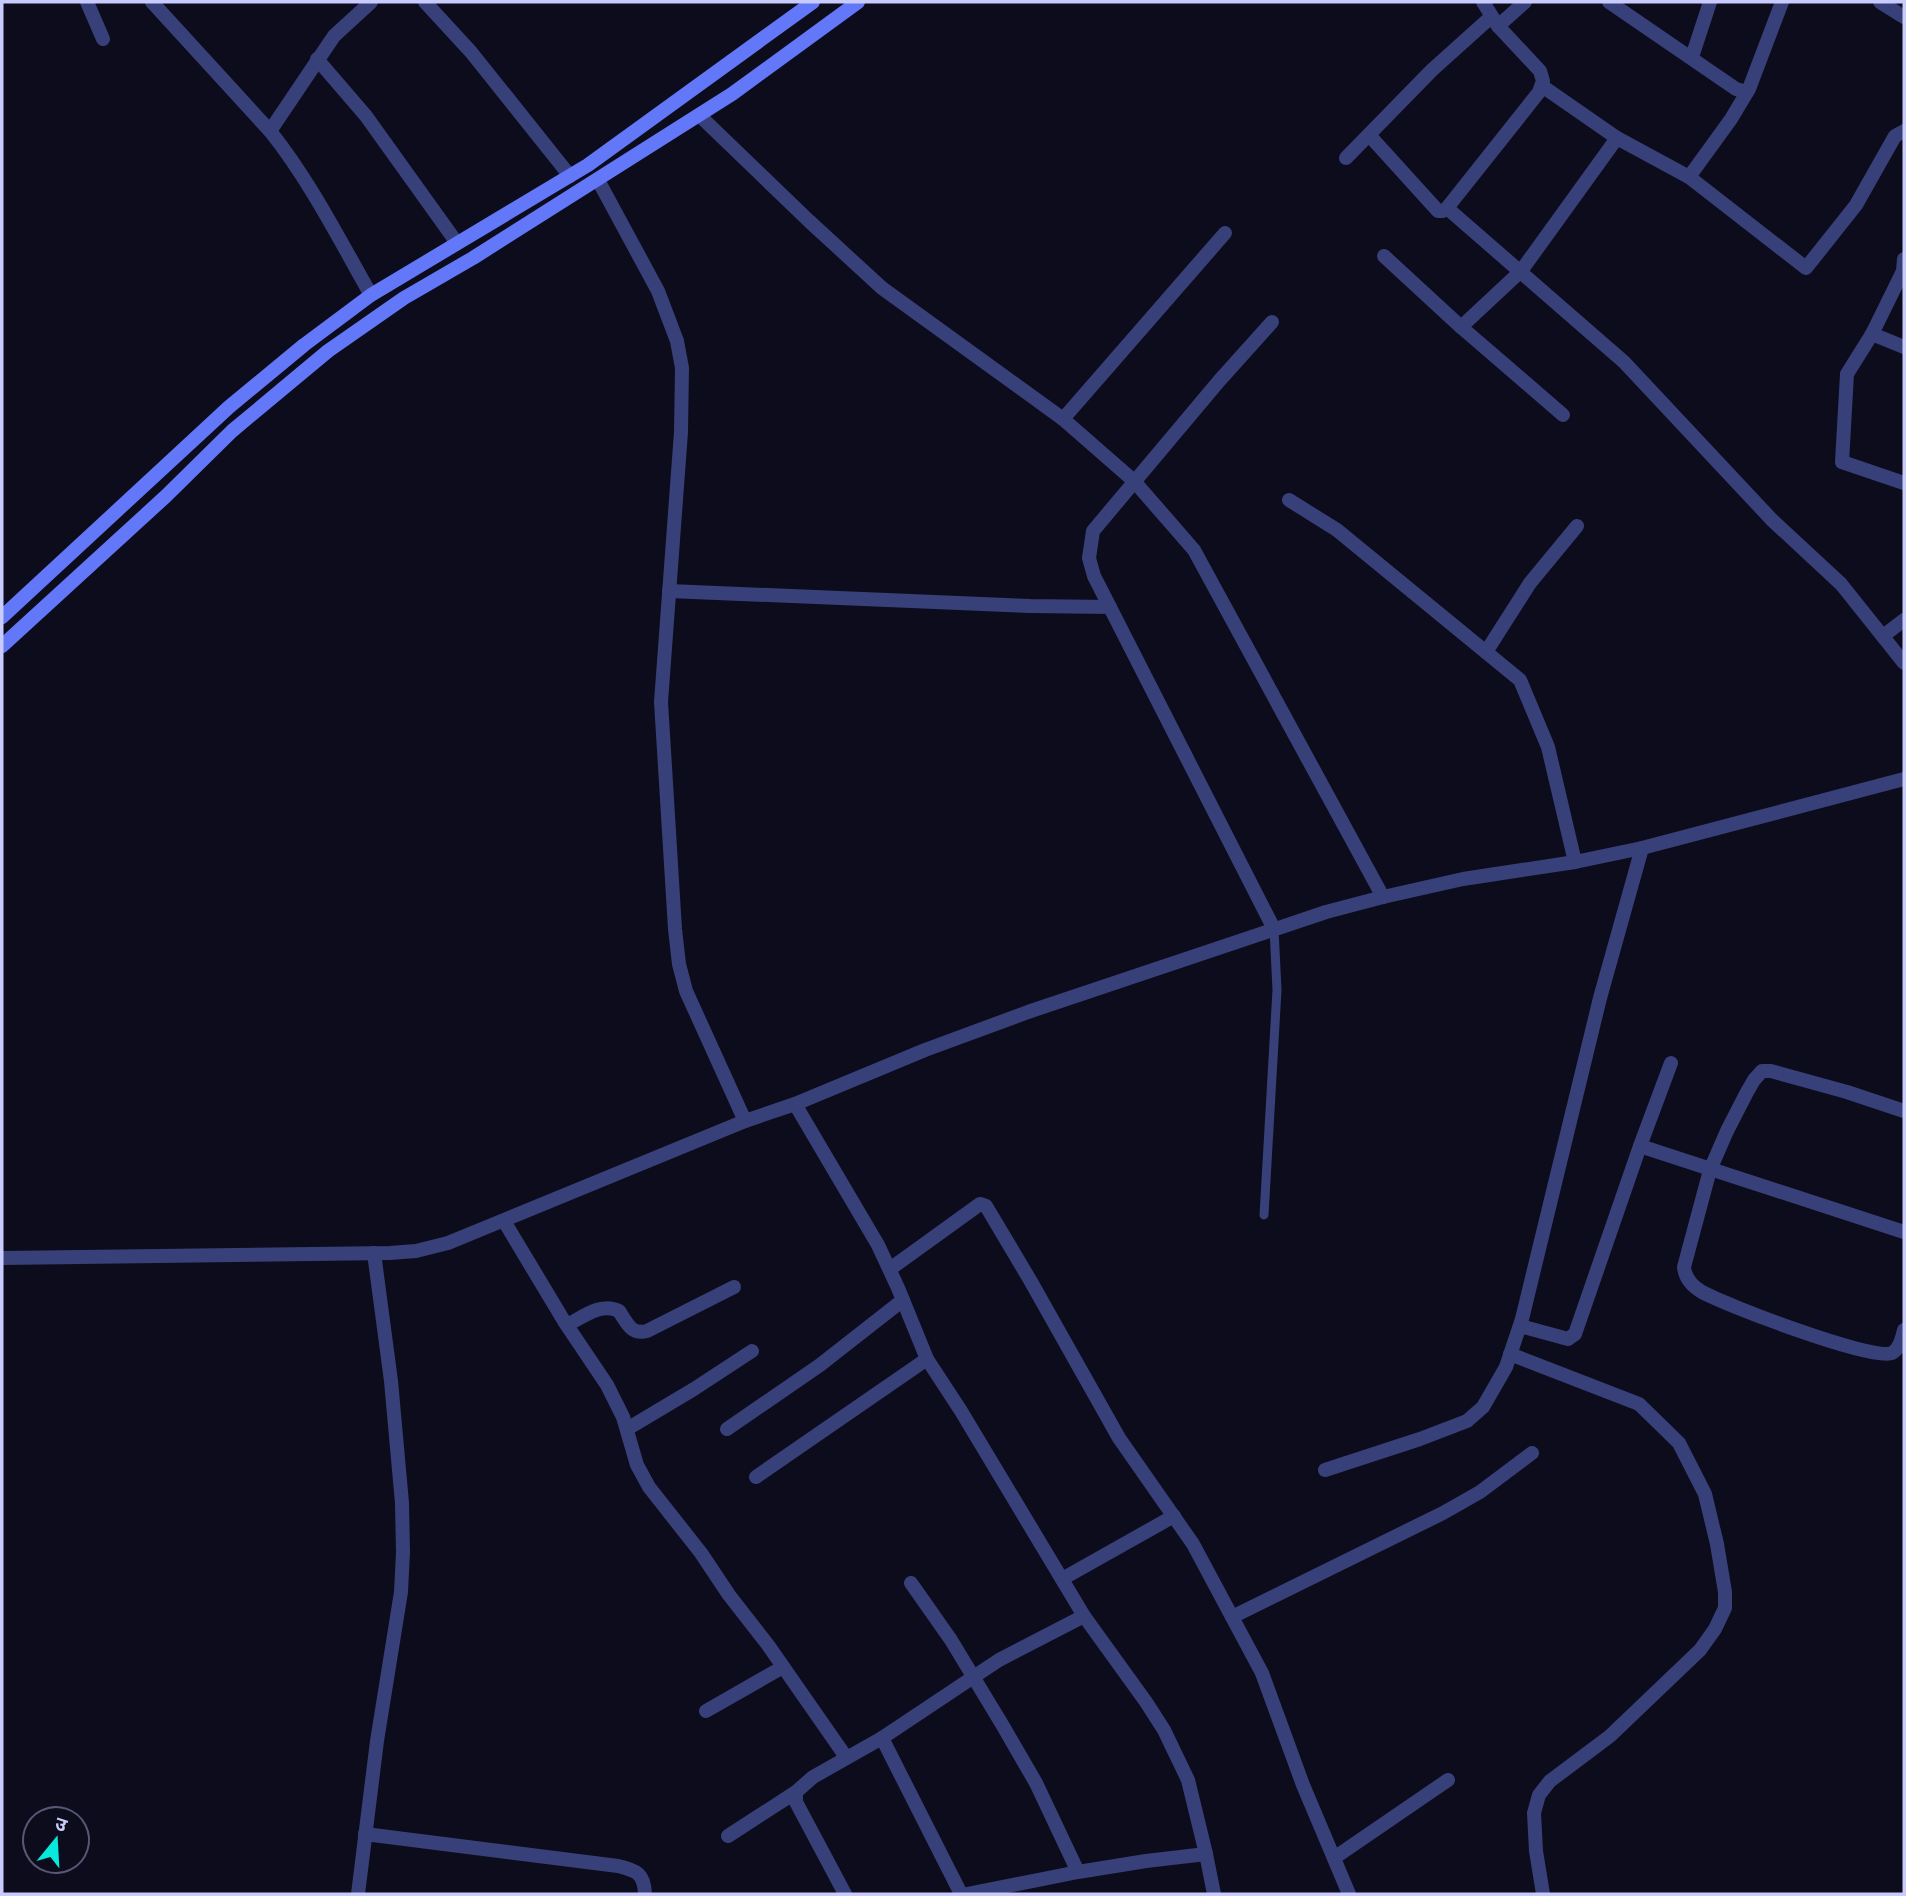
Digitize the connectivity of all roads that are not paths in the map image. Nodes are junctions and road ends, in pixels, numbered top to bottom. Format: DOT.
graph roads {
  1 [pos="88,2"];
  2 [pos="152,2"];
  3 [pos="371,2"];
  4 [pos="425,2"];
  5 [pos="813,2"];
  6 [pos="858,2"];
  7 [pos="1483,2"];
  8 [pos="1525,2"];
  9 [pos="1609,2"];
  10 [pos="1710,2"];
  11 [pos="1782,2"];
  12 [pos="1880,2"];
  13 [pos="1904,17"];
  14 [pos="1495,22"];
  15 [pos="103,39"];
  16 [pos="1692,57"];
  17 [pos="317,58"];
  18 [pos="1542,86"];
  19 [pos="1747,92"];
  20 [pos="699,115"];
  21 [pos="270,131"];
  22 [pos="1904,131"];
  23 [pos="1369,135"];
  24 [pos="1617,138"];
  25 [pos="1346,158"];
  26 [pos="570,176"];
  27 [pos="1689,177"];
  28 [pos="598,180"];
  29 [pos="1447,208"];
  30 [pos="1225,233"];
  31 [pos="457,243"];
  32 [pos="1384,256"];
  33 [pos="1904,259"];
  34 [pos="1521,271"];
  35 [pos="371,295"];
  36 [pos="1272,322"];
  37 [pos="1461,327"];
  38 [pos="1872,334"];
  39 [pos="1904,347"];
  40 [pos="1563,415"];
  41 [pos="1063,419"];
  42 [pos="1134,481"];
  43 [pos="1904,483"];
  44 [pos="1289,500"];
  45 [pos="1577,526"];
  46 [pos="669,590"];
  47 [pos="1110,607"];
  48 [pos="2,617"];
  49 [pos="1904,620"];
  50 [pos="1883,636"];
  51 [pos="2,646"];
  52 [pos="1486,652"];
  53 [pos="1904,663"];
  54 [pos="1904,779"];
  55 [pos="1642,848"];
  56 [pos="1575,862"];
  57 [pos="1383,897"];
  58 [pos="1274,929"];
  59 [pos="1671,1062"];
  60 [pos="795,1104"];
  61 [pos="1904,1111"];
  62 [pos="745,1121"];
  63 [pos="1640,1146"];
  64 [pos="1710,1170"];
  65 [pos="1264,1215"];
  66 [pos="504,1221"];
  67 [pos="1904,1232"];
  68 [pos="374,1254"];
  69 [pos="2,1258"];
  70 [pos="890,1269"];
  71 [pos="734,1287"];
  72 [pos="902,1300"];
  73 [pos="567,1325"];
  74 [pos="1520,1326"];
  75 [pos="1904,1330"];
  76 [pos="752,1351"];
  77 [pos="1510,1354"];
  78 [pos="927,1359"];
  79 [pos="626,1429"];
  80 [pos="727,1429"];
  81 [pos="1532,1453"];
  82 [pos="1325,1470"];
  83 [pos="756,1477"];
  84 [pos="1174,1516"];
  85 [pos="1062,1579"];
  86 [pos="911,1583"];
  87 [pos="1084,1616"];
  88 [pos="1232,1617"];
  89 [pos="783,1668"];
  90 [pos="972,1677"];
  91 [pos="706,1711"];
  92 [pos="882,1738"];
  93 [pos="846,1757"];
  94 [pos="1448,1780"];
  95 [pos="796,1792"];
  96 [pos="365,1834"];
  97 [pos="728,1836"];
  98 [pos="1206,1854"];
  99 [pos="1334,1858"];
  100 [pos="1078,1872"];
  101 [pos="358,1894"];
  102 [pos="645,1894"];
  103 [pos="845,1894"];
  104 [pos="961,1894"];
  105 [pos="967,1894"];
  106 [pos="1214,1894"];
  107 [pos="1349,1894"];
  108 [pos="1543,1894"];
  1 -- 15 [label="street"];
  2 -- 21 [label="street"];
  3 -- 17 [label="street"];
  4 -- 26 [label="street"];
  5 -- 26 [label="main road"];
  6 -- 20 [label="main road"];
  7 -- 14 [label="street"];
  8 -- 14 [label="street"];
  9 -- 16 [label="street"];
  10 -- 16 [label="street"];
  11 -- 19 [label="street"];
  12 -- 13 [label="street"];
  14 -- 18 [label="street"];
  14 -- 23 [label="street"];
  16 -- 19 [label="street"];
  17 -- 21 [label="street"];
  17 -- 31 [label="street"];
  18 -- 24 [label="street"];
  18 -- 29 [label="street"];
  19 -- 27 [label="street"];
  20 -- 28 [label="main road"];
  20 -- 41 [label="street"];
  21 -- 35 [label="street"];
  22 -- 27 [label="street"];
  23 -- 25 [label="street"];
  23 -- 29 [label="street"];
  24 -- 27 [label="street"];
  24 -- 34 [label="street"];
  26 -- 31 [label="main road"];
  28 -- 46 [label="street"];
  28 -- 51 [label="main road"];
  29 -- 34 [label="street"];
  30 -- 41 [label="street"];
  31 -- 35 [label="main road"];
  32 -- 37 [label="street"];
  33 -- 38 [label="street"];
  34 -- 37 [label="street"];
  34 -- 50 [label="street"];
  35 -- 48 [label="main road"];
  36 -- 42 [label="street"];
  37 -- 40 [label="street"];
  38 -- 39 [label="street"];
  38 -- 43 [label="street"];
  41 -- 42 [label="street"];
  42 -- 47 [label="street"];
  42 -- 57 [label="street"];
  44 -- 52 [label="street"];
  45 -- 52 [label="street"];
  46 -- 47 [label="street"];
  46 -- 62 [label="street"];
  47 -- 58 [label="street"];
  49 -- 50 [label="street"];
  50 -- 53 [label="street"];
  52 -- 56 [label="street"];
  54 -- 55 [label="street"];
  55 -- 56 [label="street"];
  55 -- 74 [label="street"];
  56 -- 57 [label="street"];
  57 -- 58 [label="street"];
  58 -- 60 [label="street"];
  58 -- 65 [label="lane"];
  59 -- 63 [label="street"];
  60 -- 62 [label="street"];
  60 -- 70 [label="street"];
  61 -- 64 [label="street"];
  62 -- 66 [label="street"];
  63 -- 64 [label="street"];
  63 -- 74 [label="street"];
  64 -- 67 [label="street"];
  64 -- 75 [label="street"];
  66 -- 68 [label="street"];
  66 -- 73 [label="street"];
  68 -- 69 [label="street"];
  68 -- 96 [label="street"];
  70 -- 72 [label="street"];
  70 -- 84 [label="street"];
  71 -- 73 [label="street"];
  72 -- 78 [label="street"];
  72 -- 80 [label="street"];
  73 -- 79 [label="street"];
  74 -- 77 [label="street"];
  76 -- 79 [label="street"];
  77 -- 82 [label="street"];
  77 -- 108 [label="street"];
  78 -- 83 [label="street"];
  78 -- 85 [label="street"];
  79 -- 89 [label="street"];
  81 -- 88 [label="street"];
  84 -- 85 [label="street"];
  84 -- 88 [label="street"];
  85 -- 87 [label="street"];
  86 -- 90 [label="street"];
  87 -- 90 [label="street"];
  87 -- 98 [label="street"];
  88 -- 99 [label="street"];
  89 -- 91 [label="street"];
  89 -- 93 [label="street"];
  90 -- 92 [label="street"];
  90 -- 100 [label="street"];
  92 -- 93 [label="street"];
  92 -- 104 [label="street"];
  93 -- 95 [label="street"];
  94 -- 99 [label="street"];
  95 -- 97 [label="street"];
  95 -- 103 [label="street"];
  96 -- 101 [label="street"];
  96 -- 102 [label="street"];
  98 -- 100 [label="street"];
  98 -- 106 [label="street"];
  99 -- 107 [label="street"];
  100 -- 105 [label="street"];
}
